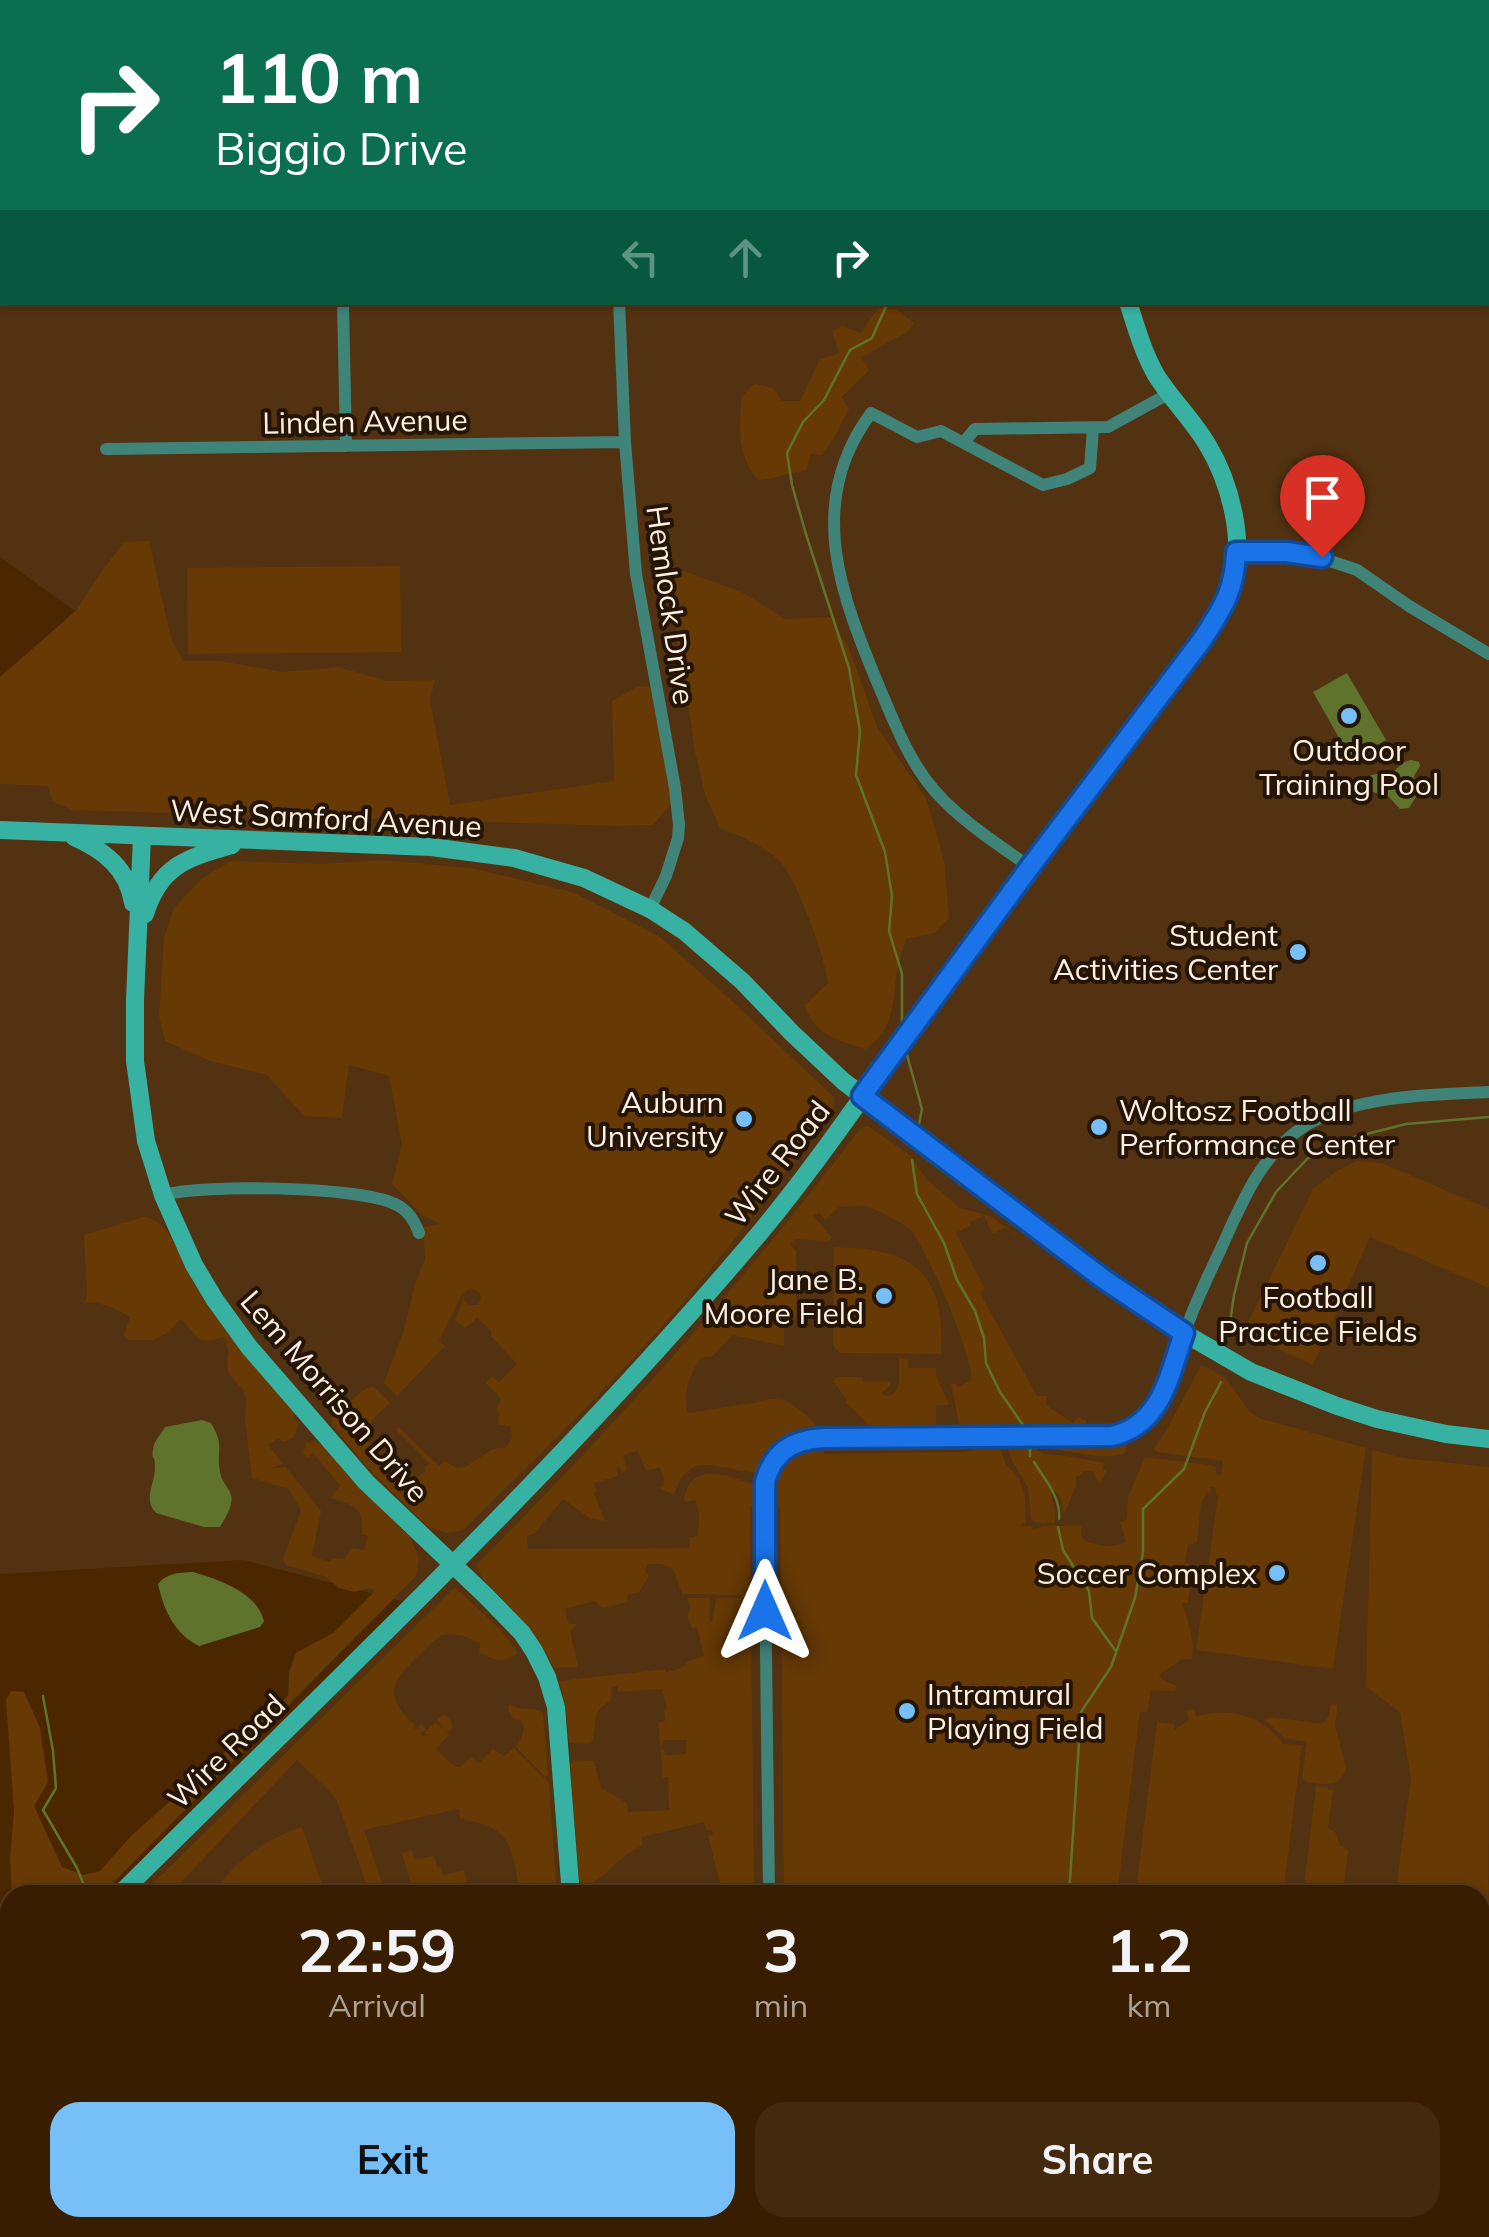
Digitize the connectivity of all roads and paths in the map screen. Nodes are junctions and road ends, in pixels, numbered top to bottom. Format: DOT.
graph roads {
  1 [pos="343,305"];
  2 [pos="619,305"];
  3 [pos="1129,305"];
  4 [pos="1170,393"];
  5 [pos="1093,429"];
  6 [pos="625,442"];
  7 [pos="964,442"];
  8 [pos="346,446"];
  9 [pos="106,450"];
  10 [pos="1236,552"];
  11 [pos="1489,654"];
  12 [pos="0,830"];
  13 [pos="64,832"];
  14 [pos="142,836"];
  15 [pos="249,840"];
  16 [pos="1030,867"];
  17 [pos="650,909"];
  18 [pos="138,933"];
  19 [pos="1489,1092"];
  20 [pos="862,1096"];
  21 [pos="163,1196"];
  22 [pos="419,1233"];
  23 [pos="1184,1333"];
  24 [pos="1489,1439"];
  25 [pos="452,1564"];
  26 [pos="129,1885"];
  27 [pos="570,1885"];
  28 [pos="769,1885"];
  1 -- 8 [label="street"];
  2 -- 6 [label="street, Hemlock Drive"];
  3 -- 4 [label="street, Wire Road"];
  4 -- 5 [label="street"];
  4 -- 10 [label="street, Wire Road"];
  5 -- 7 [label="street"];
  5 -- 7 [label="street"];
  6 -- 8 [label="street, Linden Avenue"];
  6 -- 17 [label="street, Hemlock Drive"];
  7 -- 16 [label="street"];
  8 -- 9 [label="street, Linden Avenue"];
  10 -- 11 [label="street"];
  10 -- 16 [label="street, Wire Road"];
  12 -- 13 [label="street, West Samford Avenue"];
  13 -- 14 [label="street, West Samford Avenue"];
  13 -- 18 [label="street"];
  14 -- 15 [label="street, West Samford Avenue"];
  14 -- 18 [label="street, Lem Morrison Drive"];
  15 -- 17 [label="street, West Samford Avenue"];
  15 -- 18 [label="street"];
  16 -- 20 [label="street, Wire Road"];
  17 -- 20 [label="street, West Samford Avenue"];
  18 -- 21 [label="street, Lem Morrison Drive"];
  19 -- 23 [label="street"];
  20 -- 23 [label="street, West Samford Avenue"];
  20 -- 25 [label="street, Wire Road"];
  21 -- 22 [label="street"];
  21 -- 25 [label="street, Lem Morrison Drive"];
  23 -- 24 [label="street, West Samford Avenue"];
  23 -- 28 [label="street"];
  25 -- 26 [label="street, Wire Road"];
  25 -- 27 [label="street, Lem Morrison Drive"];
}
